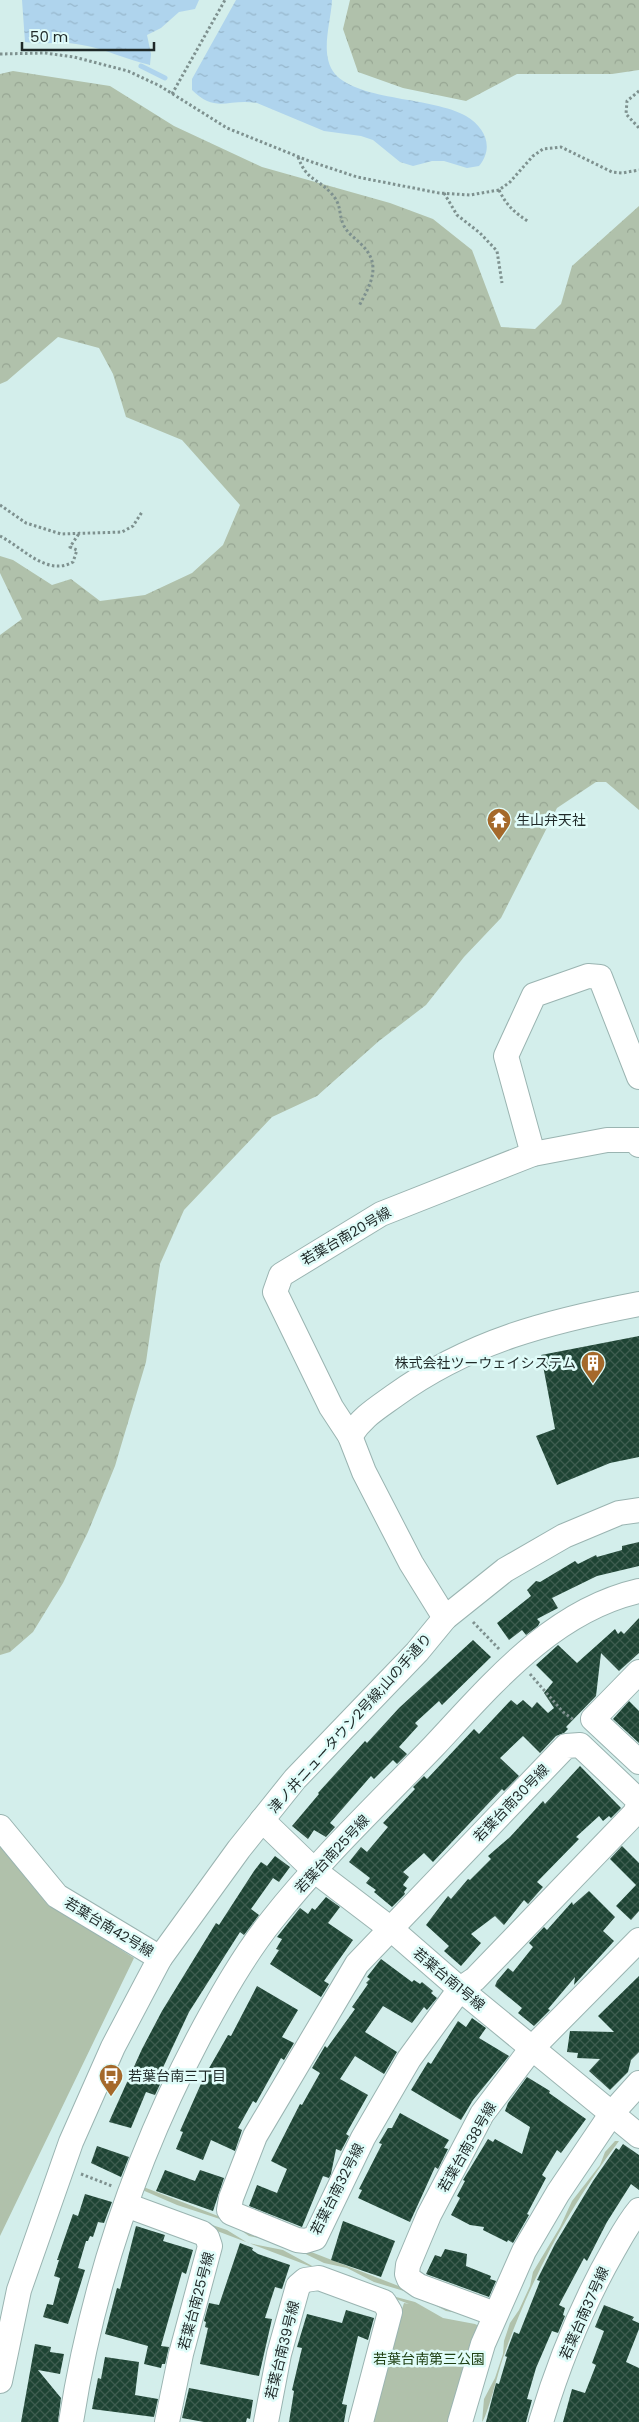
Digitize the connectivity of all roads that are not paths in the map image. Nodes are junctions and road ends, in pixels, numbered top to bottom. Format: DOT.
graph roads {
  1 [pos="639,1077"];
  2 [pos="638,1137"];
  3 [pos="533,1154"];
  4 [pos="639,1304"];
  5 [pos="350,1436"];
  6 [pos="639,1510"];
  7 [pos="639,1591"];
  8 [pos="445,1618"];
  9 [pos="639,1672"];
  10 [pos="639,1762"];
  11 [pos="639,1802"];
  12 [pos="262,1820"];
  13 [pos="0,1827"];
  14 [pos="315,1871"];
  15 [pos="391,1929"];
  16 [pos="639,1940"];
  17 [pos="160,1958"];
  18 [pos="460,1990"];
  19 [pos="532,2048"];
  20 [pos="639,2082"];
  21 [pos="612,2113"];
  22 [pos="639,2136"];
  23 [pos="119,2196"];
  24 [pos="636,2218"];
  25 [pos="10,2289"];
  26 [pos="495,2314"];
  27 [pos="0,2380"];
  28 [pos="71,2422"];
  29 [pos="168,2422"];
  30 [pos="266,2422"];
  31 [pos="361,2422"];
  32 [pos="460,2422"];
  33 [pos="541,2422"];
  1 -- 3 [label="street"];
  2 -- 3 [label="street, 若葉台南20号線"];
  3 -- 5 [label="street, 若葉台南20号線"];
  4 -- 5 [label="street"];
  5 -- 8 [label="street, 若葉台南20号線"];
  6 -- 8 [label="street, 津ノ井ニュータウン2号線;山の手通り"];
  7 -- 14 [label="street, 若葉台南25号線"];
  8 -- 12 [label="street, 津ノ井ニュータウン2号線;山の手通り"];
  9 -- 10 [label="street"];
  11 -- 15 [label="street, 若葉台南30号線"];
  11 -- 18 [label="street, 若葉台南30号線"];
  12 -- 14 [label="street, 若葉台南1号線"];
  12 -- 17 [label="street, 津ノ井ニュータウン2号線;山の手通り"];
  13 -- 17 [label="street, 若葉台南42号線"];
  14 -- 15 [label="street, 若葉台南1号線"];
  14 -- 23 [label="street, 若葉台南25号線"];
  15 -- 18 [label="street, 若葉台南1号線"];
  15 -- 18 [label="street, 若葉台南32号線"];
  16 -- 19 [label="street, 若葉台南38号線"];
  17 -- 25 [label="street, 津ノ井ニュータウン2号線;山の手通り"];
  18 -- 19 [label="street, 若葉台南1号線"];
  19 -- 21 [label="street, 若葉台南1号線"];
  19 -- 26 [label="street, 若葉台南38号線"];
  20 -- 21 [label="street"];
  21 -- 22 [label="street, 若葉台南1号線"];
  21 -- 26 [label="street"];
  23 -- 28 [label="street, 若葉台南25号線"];
  23 -- 29 [label="street, 若葉台南25号線"];
  24 -- 33 [label="street, 若葉台南37号線"];
  25 -- 27 [label="street, 津ノ井ニュータウン2号線;山の手通り"];
  26 -- 32 [label="street"];
  30 -- 31 [label="street, 若葉台南39号線"];
}
